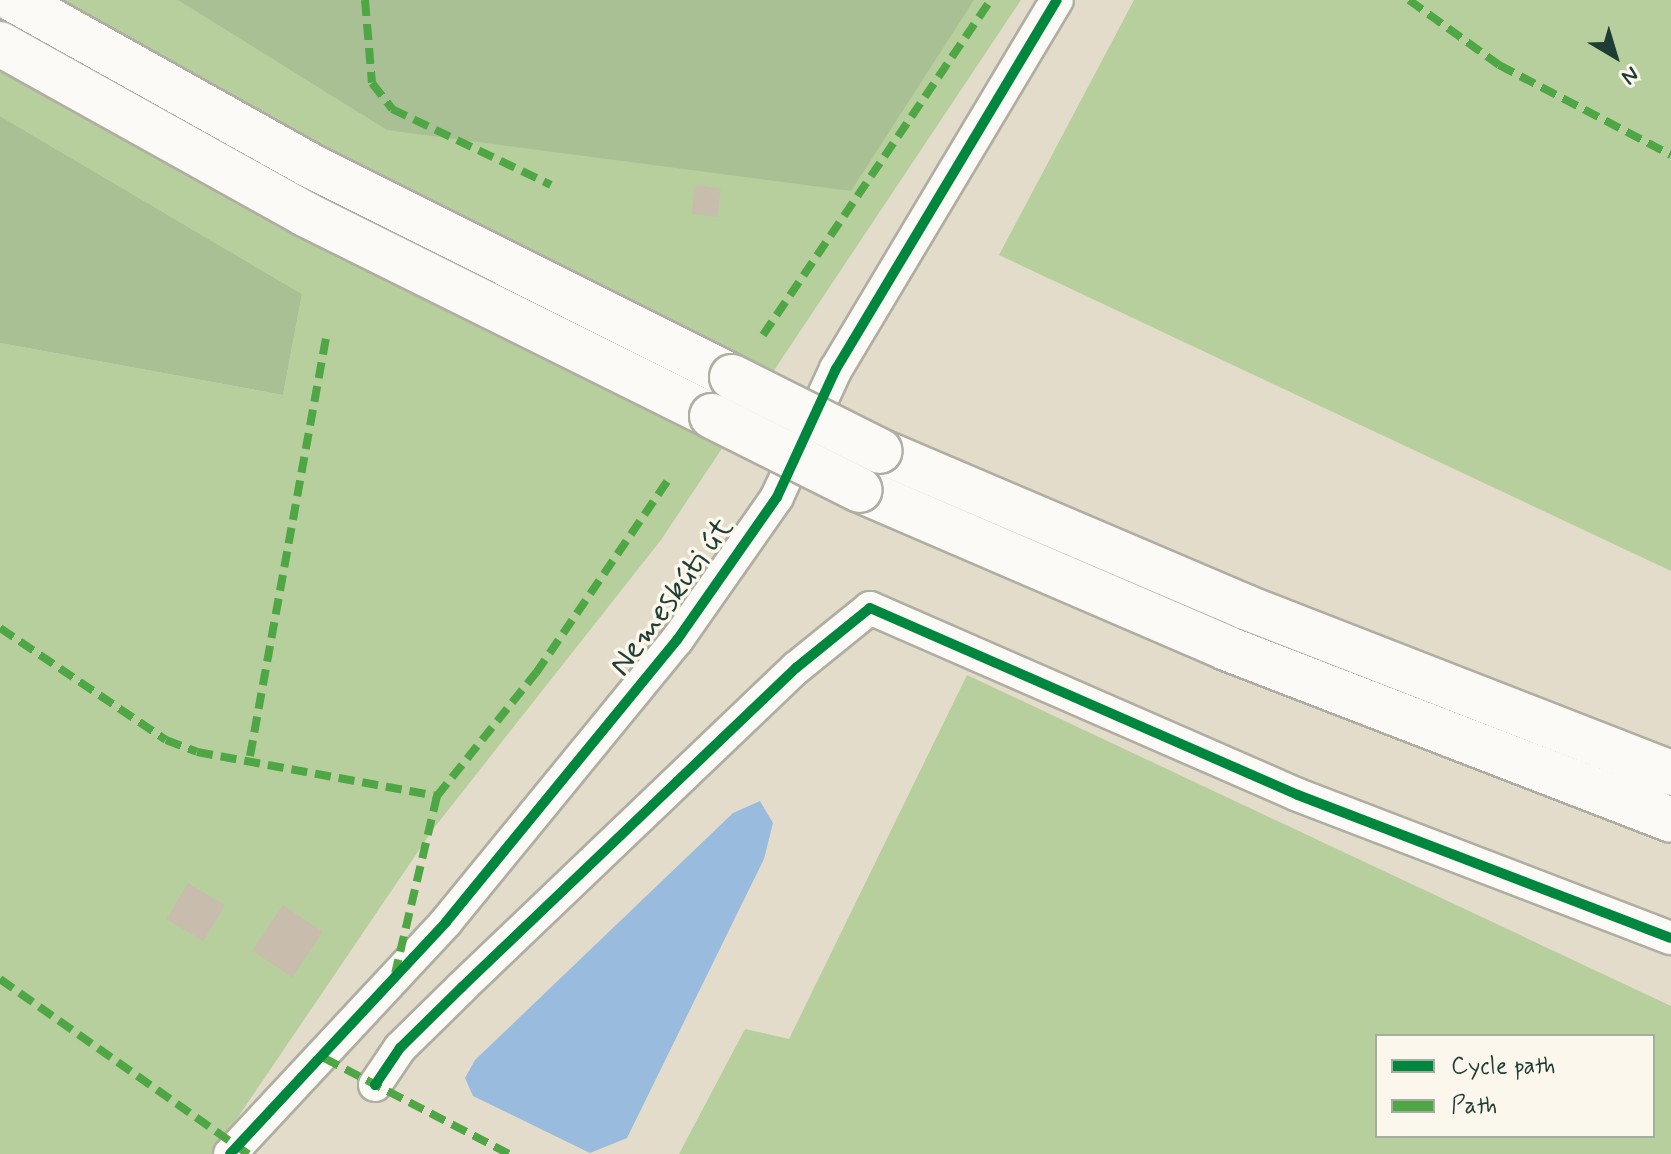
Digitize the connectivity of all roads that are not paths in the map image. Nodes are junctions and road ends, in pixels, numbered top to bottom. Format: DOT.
graph roads {
  1 [pos="14,0"];
  2 [pos="1057,0"];
  3 [pos="0,44"];
  4 [pos="1671,773"];
  5 [pos="1671,820"];
  6 [pos="1671,938"];
  7 [pos="375,1085"];
  8 [pos="230,1154"];
  1 -- 4 [label="highway, bridge"];
  2 -- 8 [label="street, Nemeskúti út"];
  3 -- 5 [label="highway, bridge"];
  6 -- 7 [label="street"];
}
